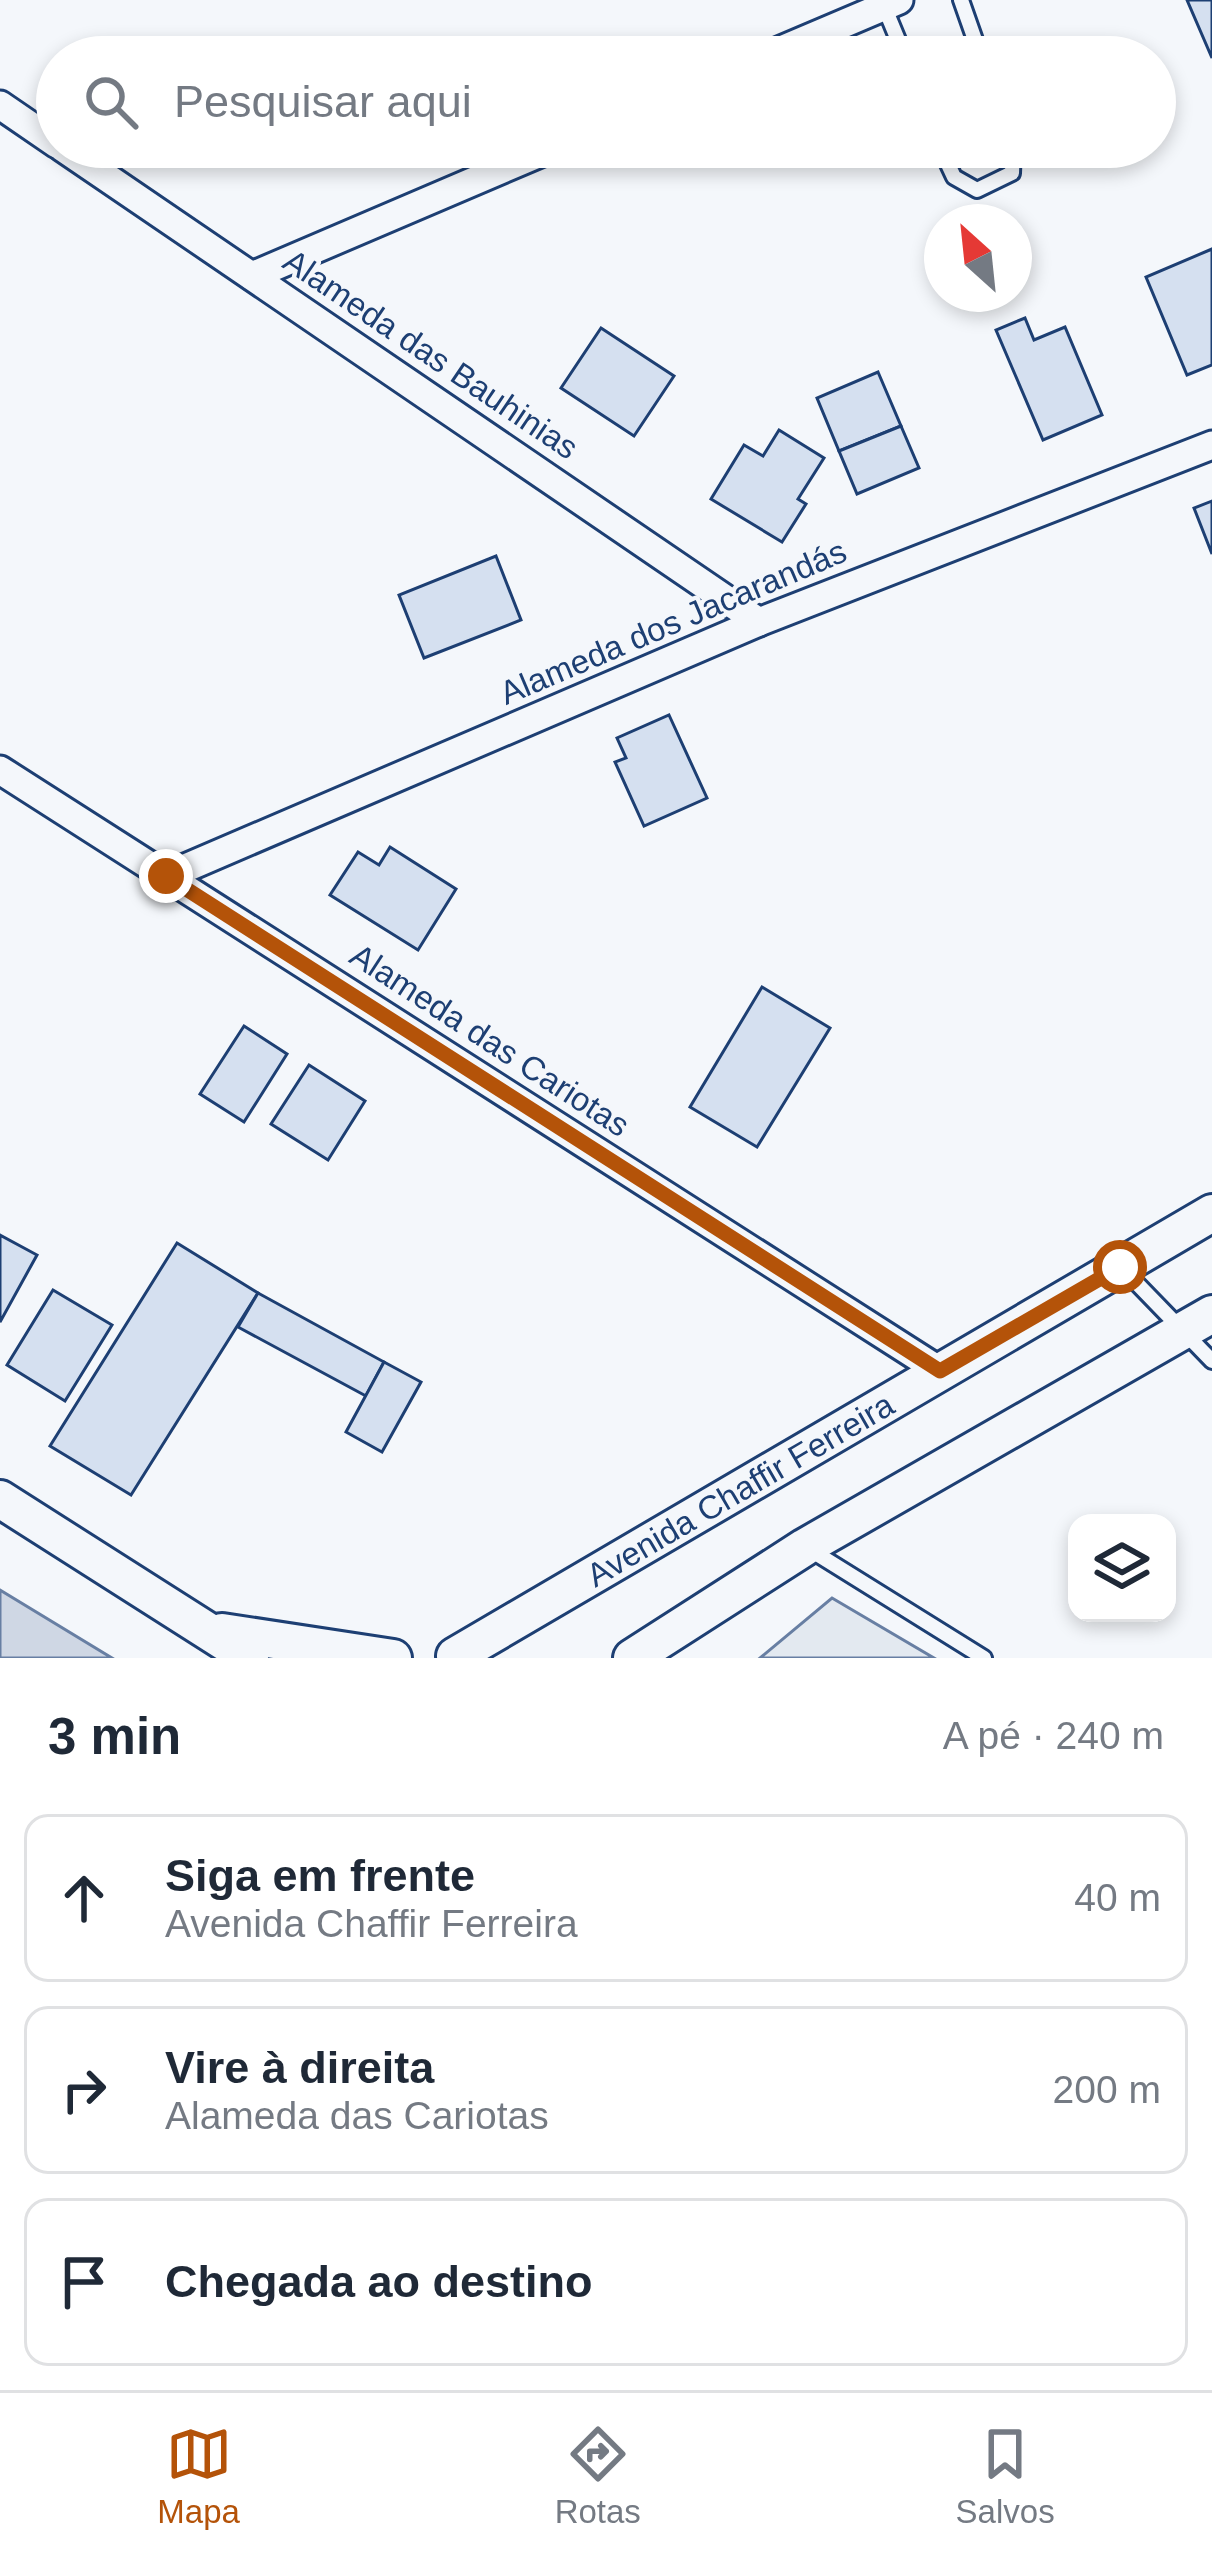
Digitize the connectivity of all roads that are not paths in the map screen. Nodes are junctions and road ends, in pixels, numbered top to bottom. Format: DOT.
graph roads {
  1 [pos="961,0"];
  2 [pos="891,3"];
  3 [pos="814,36"];
  4 [pos="900,36"];
  5 [pos="974,36"];
  6 [pos="0,105"];
  7 [pos="36,129"];
  8 [pos="94,168"];
  9 [pos="505,168"];
  10 [pos="950,168"];
  11 [pos="1012,168"];
  12 [pos="252,276"];
  13 [pos="1212,446"];
  14 [pos="759,622"];
  15 [pos="0,770"];
  16 [pos="166,876"];
  17 [pos="1212,1213"];
  18 [pos="1120,1267"];
  19 [pos="1196,1323"];
  20 [pos="1212,1361"];
  21 [pos="940,1371"];
  22 [pos="0,1499"];
  23 [pos="805,1547"];
  24 [pos="206,1630"];
  25 [pos="451,1657"];
  26 [pos="250,1658"];
  27 [pos="393,1658"];
  28 [pos="632,1658"];
  29 [pos="984,1658"];
  1 -- 5 [label="lane"];
  2 -- 3 [label="street"];
  2 -- 4 [label="lane"];
  6 -- 7 [label="street, Alameda das Bauhinias"];
  8 -- 12 [label="street, Alameda das Bauhinias"];
  9 -- 12 [label="street"];
  10 -- 11 [label="lane"];
  12 -- 14 [label="street, Alameda das Bauhinias"];
  13 -- 14 [label="street, Alameda dos Jacarandás"];
  14 -- 16 [label="street, Alameda dos Jacarandás"];
  15 -- 16 [label="street, Alameda das Cariotas"];
  16 -- 21 [label="street, Alameda das Cariotas"];
  17 -- 18 [label="street, Avenida Chaffir Ferreira"];
  18 -- 19 [label="lane"];
  18 -- 21 [label="street, Avenida Chaffir Ferreira"];
  19 -- 20 [label="lane"];
  19 -- 23 [label="street"];
  21 -- 25 [label="street, Avenida Chaffir Ferreira"];
  22 -- 24 [label="street"];
  23 -- 28 [label="street"];
  23 -- 29 [label="lane"];
  24 -- 26 [label="street"];
  24 -- 27 [label="street"];
}
